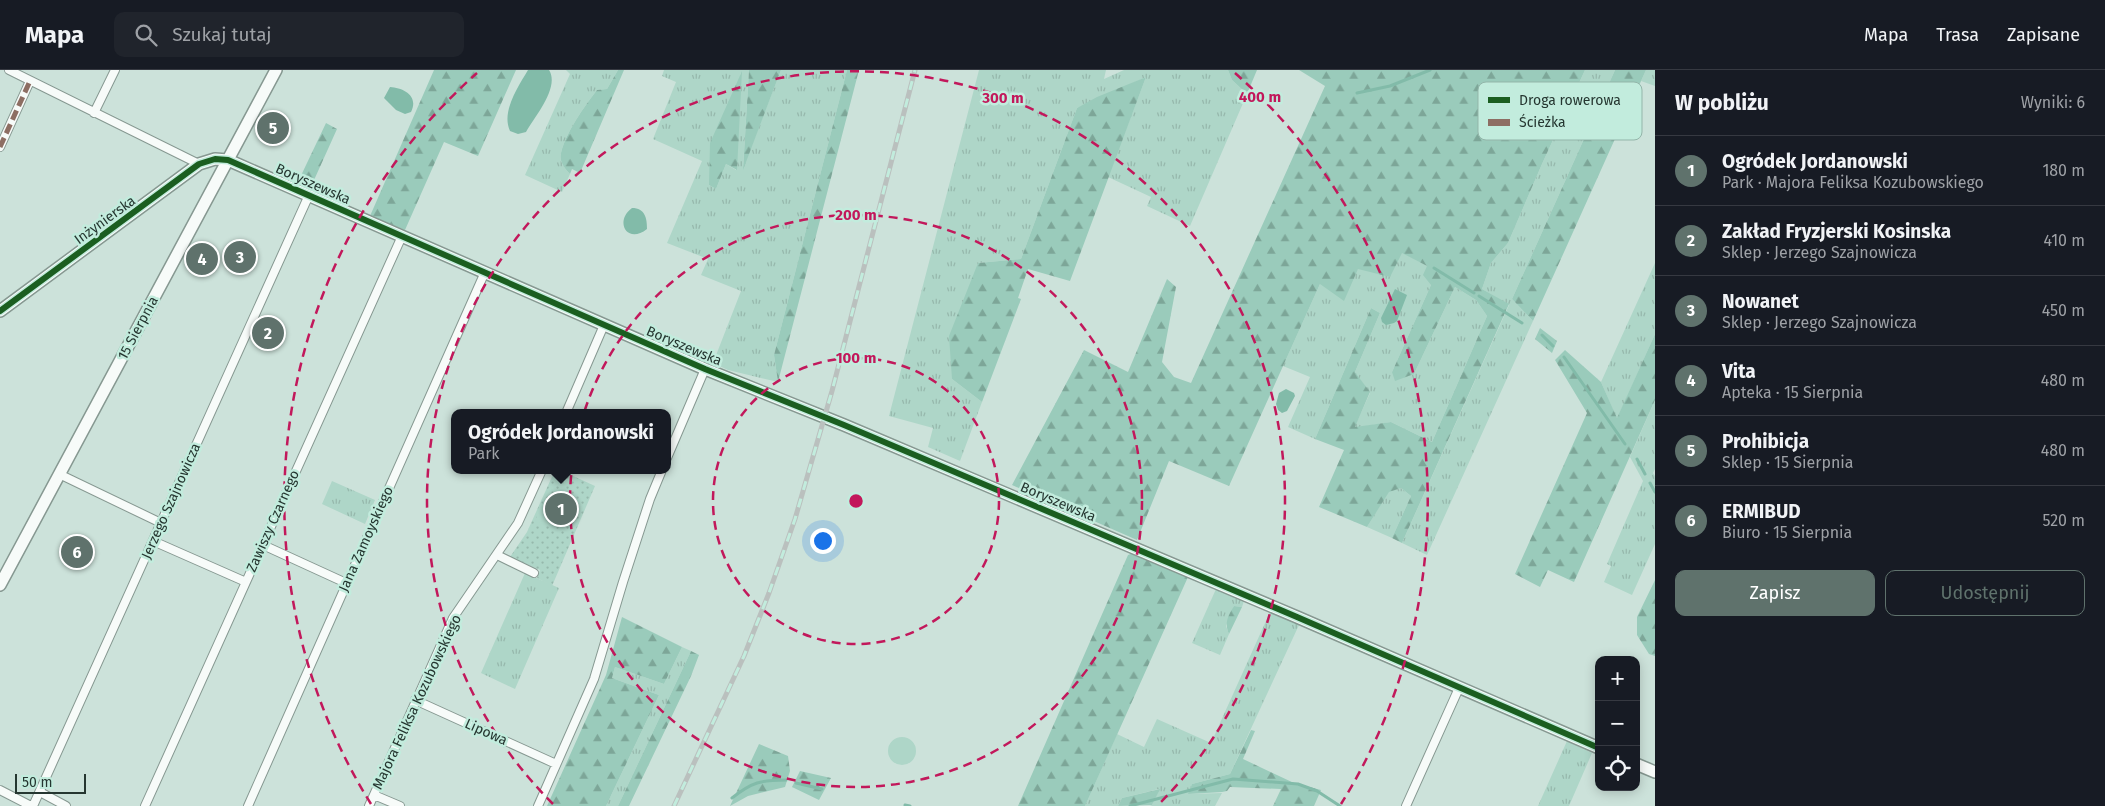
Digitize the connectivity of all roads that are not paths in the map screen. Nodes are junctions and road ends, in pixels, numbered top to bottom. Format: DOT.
graph roads {
  1 [pos="9,70"];
  2 [pos="115,70"];
  3 [pos="276,70"];
  4 [pos="30,82"];
  5 [pos="94,114"];
  6 [pos="0,147"];
  7 [pos="228,160"];
  8 [pos="199,164"];
  9 [pos="309,195"];
  10 [pos="402,236"];
  11 [pos="485,272"];
  12 [pos="0,311"];
  13 [pos="604,325"];
  14 [pos="705,369"];
  15 [pos="568,409"];
  16 [pos="671,449"];
  17 [pos="59,474"];
  18 [pos="540,474"];
  19 [pos="660,474"];
  20 [pos="161,524"];
  21 [pos="153,541"];
  22 [pos="263,545"];
  23 [pos="497,555"];
  24 [pos="534,574"];
  25 [pos="246,582"];
  26 [pos="346,583"];
  27 [pos="0,585"];
  28 [pos="1459,688"];
  29 [pos="415,700"];
  30 [pos="1595,746"];
  31 [pos="556,764"];
  32 [pos="1640,766"];
  33 [pos="1655,772"];
  34 [pos="0,790"];
  35 [pos="40,792"];
  36 [pos="374,795"];
  37 [pos="32,806"];
  38 [pos="66,806"];
  39 [pos="145,806"];
  40 [pos="248,806"];
  41 [pos="369,806"];
  42 [pos="400,806"];
  43 [pos="538,806"];
  44 [pos="1406,806"];
  1 -- 4 [label="street"];
  2 -- 5 [label="street"];
  3 -- 7 [label="street, 15 Sierpnia"];
  4 -- 5 [label="street"];
  4 -- 6 [label="street"];
  5 -- 8 [label="street"];
  7 -- 8 [label="street, Inżynierska"];
  7 -- 9 [label="street, Boryszewska"];
  7 -- 17 [label="street, 15 Sierpnia"];
  8 -- 12 [label="street, Inżynierska"];
  9 -- 10 [label="street, Boryszewska"];
  9 -- 20 [label="street, Jerzego Szajnowicza"];
  10 -- 11 [label="street, Boryszewska"];
  10 -- 22 [label="street, Zawiszy Czarnego"];
  11 -- 13 [label="street, Boryszewska"];
  11 -- 26 [label="street, Jana Zamoyskiego"];
  13 -- 14 [label="street, Boryszewska"];
  13 -- 15 [label="street"];
  14 -- 16 [label="street"];
  14 -- 28 [label="street, Boryszewska"];
  17 -- 20 [label="street"];
  17 -- 27 [label="street, 15 Sierpnia"];
  18 -- 23 [label="street, Majora Feliksa Kozubowskiego"];
  19 -- 31 [label="street"];
  20 -- 21 [label="street, Jerzego Szajnowicza"];
  21 -- 25 [label="street"];
  21 -- 35 [label="street, Jerzego Szajnowicza"];
  22 -- 25 [label="street, Zawiszy Czarnego"];
  22 -- 26 [label="street"];
  23 -- 24 [label="street"];
  23 -- 29 [label="street, Majora Feliksa Kozubowskiego"];
  25 -- 39 [label="street, Zawiszy Czarnego"];
  26 -- 40 [label="street, Jana Zamoyskiego"];
  28 -- 30 [label="street, Boryszewska"];
  28 -- 44 [label="street"];
  29 -- 31 [label="street, Lipowa"];
  29 -- 36 [label="street, Majora Feliksa Kozubowskiego"];
  31 -- 43 [label="street"];
  32 -- 33 [label="street"];
  34 -- 37 [label="street"];
  35 -- 37 [label="street, Jerzego Szajnowicza"];
  35 -- 38 [label="street"];
  36 -- 41 [label="street, Majora Feliksa Kozubowskiego"];
  36 -- 42 [label="street"];
}
